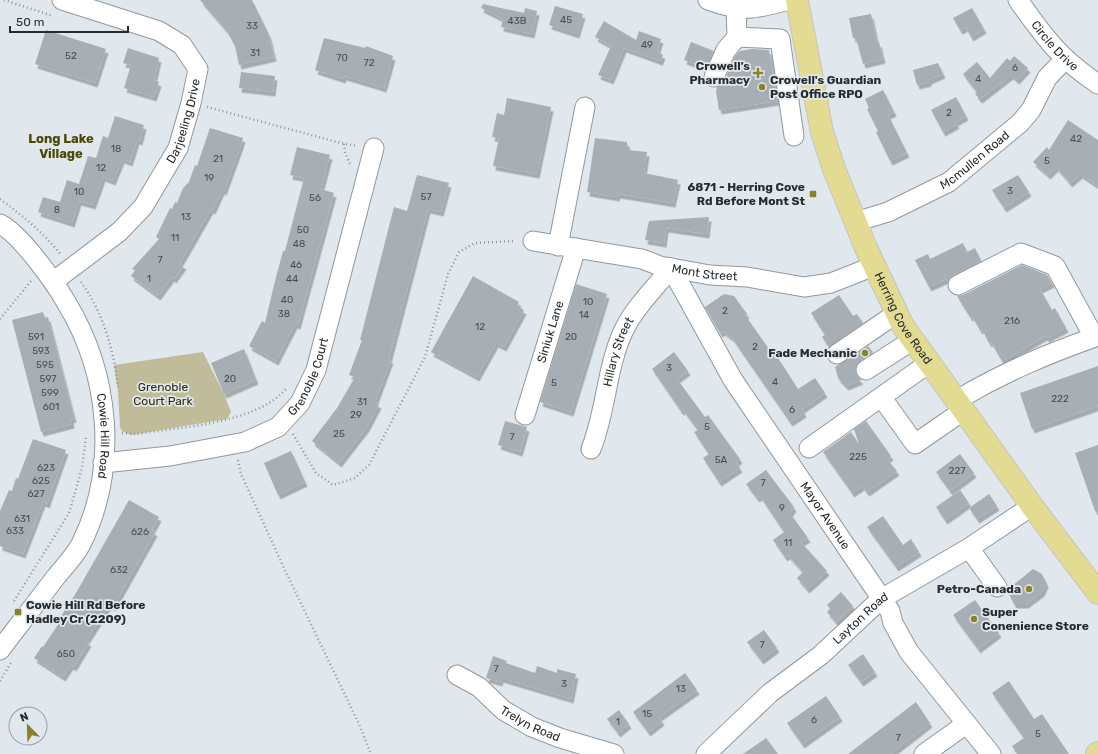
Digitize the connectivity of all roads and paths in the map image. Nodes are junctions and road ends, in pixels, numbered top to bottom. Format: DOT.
graph roads {
  1 [pos="4,0"];
  2 [pos="708,0"];
  3 [pos="789,0"];
  4 [pos="797,0"];
  5 [pos="1026,3"];
  6 [pos="59,8"];
  7 [pos="736,8"];
  8 [pos="737,37"];
  9 [pos="1064,60"];
  10 [pos="714,77"];
  11 [pos="1098,84"];
  12 [pos="191,103"];
  13 [pos="585,107"];
  14 [pos="794,136"];
  15 [pos="344,144"];
  16 [pos="374,148"];
  17 [pos="353,171"];
  18 [pos="0,199"];
  19 [pos="855,222"];
  20 [pos="0,224"];
  21 [pos="533,241"];
  22 [pos="567,247"];
  23 [pos="66,252"];
  24 [pos="874,266"];
  25 [pos="671,268"];
  26 [pos="32,279"];
  27 [pos="54,281"];
  28 [pos="958,285"];
  29 [pos="896,313"];
  30 [pos="0,319"];
  31 [pos="1096,337"];
  32 [pos="913,340"];
  33 [pos="837,354"];
  34 [pos="929,362"];
  35 [pos="866,370"];
  36 [pos="291,383"];
  37 [pos="882,398"];
  38 [pos="960,405"];
  39 [pos="525,416"];
  40 [pos="86,431"];
  41 [pos="292,431"];
  42 [pos="122,433"];
  43 [pos="809,448"];
  44 [pos="591,449"];
  45 [pos="237,456"];
  46 [pos="103,463"];
  47 [pos="1032,506"];
  48 [pos="969,548"];
  49 [pos="997,587"];
  50 [pos="1098,593"];
  51 [pos="881,599"];
  52 [pos="13,602"];
  53 [pos="0,650"];
  54 [pos="6,671"];
  55 [pos="457,675"];
  56 [pos="0,681"];
  57 [pos="966,724"];
  58 [pos="371,754"];
  59 [pos="614,754"];
  60 [pos="706,754"];
  61 [pos="924,754"];
  62 [pos="991,754"];
  1 -- 6 [label="path"];
  2 -- 7 [label="street"];
  3 -- 7 [label="street"];
  4 -- 19 [label="main road, Herring Cove Road"];
  5 -- 9 [label="street, Circle Drive"];
  6 -- 12 [label="street, Darjeeling Drive"];
  7 -- 8 [label="street"];
  8 -- 10 [label="street"];
  8 -- 14 [label="street"];
  9 -- 11 [label="street, Circle Drive"];
  9 -- 19 [label="street, Mcmullen Road"];
  12 -- 15 [label="path"];
  12 -- 27 [label="street, Darjeeling Drive"];
  13 -- 22 [label="street, Siniuk Lane"];
  15 -- 16 [label="path"];
  15 -- 17 [label="path"];
  16 -- 46 [label="street, Grenoble Court"];
  18 -- 23 [label="path"];
  19 -- 24 [label="main road, Herring Cove Road"];
  20 -- 27 [label="street, Cowie Hill Road"];
  21 -- 22 [label="street, Mont Street"];
  21 -- 41 [label="path"];
  22 -- 25 [label="street, Mont Street"];
  22 -- 39 [label="street, Siniuk Lane"];
  24 -- 25 [label="street, Mont Street"];
  24 -- 29 [label="main road, Herring Cove Road"];
  25 -- 44 [label="street, Hillary Street"];
  25 -- 51 [label="street, Mayor Avenue"];
  26 -- 30 [label="path"];
  27 -- 46 [label="street, Cowie Hill Road"];
  28 -- 31 [label="street"];
  29 -- 32 [label="main road, Herring Cove Road"];
  29 -- 33 [label="street"];
  31 -- 38 [label="street"];
  32 -- 34 [label="main road, Herring Cove Road"];
  32 -- 35 [label="street"];
  34 -- 37 [label="street"];
  34 -- 38 [label="main road, Herring Cove Road"];
  36 -- 42 [label="path"];
  37 -- 38 [label="street"];
  37 -- 43 [label="street"];
  38 -- 47 [label="main road, Herring Cove Road"];
  40 -- 52 [label="path"];
  45 -- 58 [label="path"];
  46 -- 53 [label="street, Cowie Hill Road"];
  47 -- 48 [label="street, Layton Road"];
  47 -- 50 [label="main road, Herring Cove Road"];
  48 -- 49 [label="street"];
  48 -- 51 [label="street, Layton Road"];
  51 -- 57 [label="street, Mayor Avenue"];
  51 -- 60 [label="street, Layton Road"];
  54 -- 56 [label="path"];
  55 -- 59 [label="street, Trelyn Road"];
  57 -- 61 [label="street"];
  57 -- 62 [label="street, Mayor Avenue"];
}
